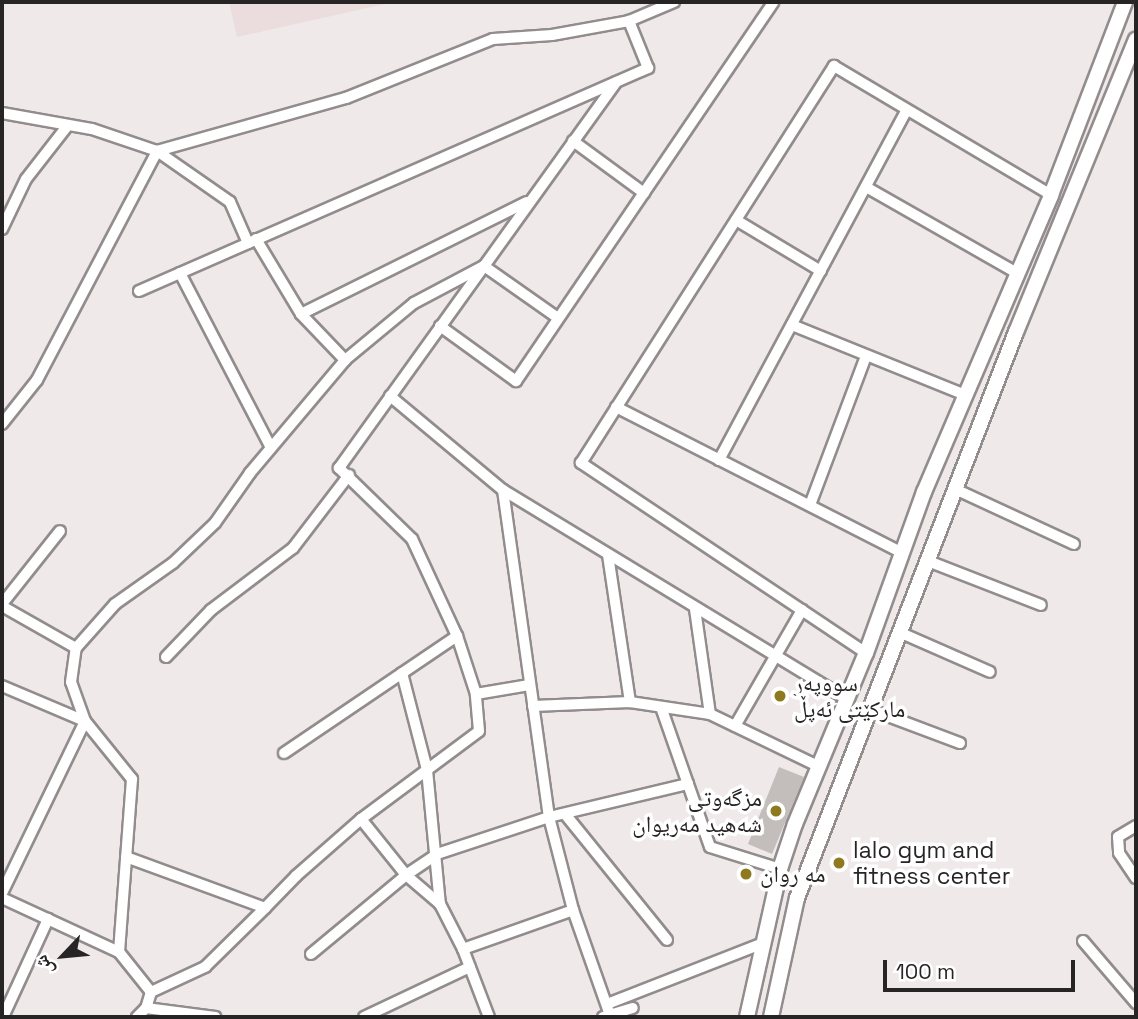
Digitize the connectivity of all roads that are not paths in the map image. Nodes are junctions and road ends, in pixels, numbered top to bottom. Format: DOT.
graph roads {
  1 [pos="674,2"];
  2 [pos="774,2"];
  3 [pos="1125,2"];
  4 [pos="629,21"];
  5 [pos="1136,40"];
  6 [pos="616,82"];
  7 [pos="907,110"];
  8 [pos="2,113"];
  9 [pos="68,125"];
  10 [pos="573,141"];
  11 [pos="156,151"];
  12 [pos="866,187"];
  13 [pos="644,193"];
  14 [pos="1051,195"];
  15 [pos="531,200"];
  16 [pos="736,220"];
  17 [pos="2,229"];
  18 [pos="252,241"];
  19 [pos="484,266"];
  20 [pos="821,271"];
  21 [pos="180,273"];
  22 [pos="1017,273"];
  23 [pos="139,291"];
  24 [pos="301,314"];
  25 [pos="558,318"];
  26 [pos="996,324"];
  27 [pos="792,325"];
  28 [pos="440,326"];
  29 [pos="1016,332"];
  30 [pos="866,356"];
  31 [pos="345,360"];
  32 [pos="965,395"];
  33 [pos="390,396"];
  34 [pos="616,407"];
  35 [pos="2,424"];
  36 [pos="271,448"];
  37 [pos="719,460"];
  38 [pos="349,475"];
  39 [pos="955,489"];
  40 [pos="503,490"];
  41 [pos="810,505"];
  42 [pos="60,531"];
  43 [pos="1074,544"];
  44 [pos="902,553"];
  45 [pos="608,555"];
  46 [pos="928,561"];
  47 [pos="2,605"];
  48 [pos="1041,606"];
  49 [pos="695,609"];
  50 [pos="802,610"];
  51 [pos="900,632"];
  52 [pos="457,636"];
  53 [pos="76,648"];
  54 [pos="866,653"];
  55 [pos="166,657"];
  56 [pos="775,657"];
  57 [pos="990,671"];
  58 [pos="402,673"];
  59 [pos="529,685"];
  60 [pos="2,686"];
  61 [pos="476,694"];
  62 [pos="847,699"];
  63 [pos="630,702"];
  64 [pos="533,706"];
  65 [pos="661,706"];
  66 [pos="872,710"];
  67 [pos="710,714"];
  68 [pos="85,721"];
  69 [pos="736,726"];
  70 [pos="960,743"];
  71 [pos="284,753"];
  72 [pos="820,767"];
  73 [pos="427,770"];
  74 [pos="688,784"];
  75 [pos="565,814"];
  76 [pos="549,817"];
  77 [pos="361,819"];
  78 [pos="1136,826"];
  79 [pos="437,855"];
  80 [pos="126,857"];
  81 [pos="780,869"];
  82 [pos="406,875"];
  83 [pos="1136,878"];
  84 [pos="2,896"];
  85 [pos="440,904"];
  86 [pos="265,908"];
  87 [pos="573,910"];
  88 [pos="48,919"];
  89 [pos="667,940"];
  90 [pos="1083,941"];
  91 [pos="761,944"];
  92 [pos="463,949"];
  93 [pos="119,952"];
  94 [pos="311,954"];
  95 [pos="470,967"];
  96 [pos="1136,982"];
  97 [pos="1126,991"];
  98 [pos="151,992"];
  99 [pos="626,997"];
  100 [pos="1136,1003"];
  101 [pos="146,1008"];
  102 [pos="607,1012"];
  103 [pos="636,1012"];
  104 [pos="4,1017"];
  105 [pos="137,1017"];
  106 [pos="215,1017"];
  107 [pos="364,1017"];
  108 [pos="489,1017"];
  109 [pos="747,1017"];
  110 [pos="771,1017"];
  1 -- 4 [label="street"];
  2 -- 13 [label="street"];
  3 -- 14 [label="main road"];
  4 -- 6 [label="street"];
  4 -- 11 [label="street"];
  5 -- 29 [label="main road"];
  6 -- 10 [label="street"];
  6 -- 18 [label="street"];
  7 -- 12 [label="street"];
  7 -- 14 [label="street"];
  7 -- 16 [label="street"];
  8 -- 9 [label="street"];
  9 -- 11 [label="street"];
  9 -- 17 [label="street"];
  10 -- 13 [label="street"];
  10 -- 15 [label="street"];
  11 -- 18 [label="street"];
  11 -- 35 [label="street"];
  12 -- 20 [label="street"];
  12 -- 22 [label="street"];
  13 -- 25 [label="street"];
  14 -- 22 [label="main road"];
  15 -- 19 [label="street"];
  15 -- 24 [label="street"];
  16 -- 20 [label="street"];
  16 -- 34 [label="street"];
  18 -- 21 [label="street"];
  18 -- 24 [label="street"];
  19 -- 25 [label="street"];
  19 -- 28 [label="street"];
  19 -- 31 [label="street"];
  20 -- 27 [label="street"];
  21 -- 23 [label="street"];
  21 -- 36 [label="street"];
  22 -- 26 [label="main road"];
  24 -- 31 [label="street"];
  25 -- 28 [label="street"];
  26 -- 29 [label="main road"];
  26 -- 32 [label="main road"];
  27 -- 30 [label="street"];
  27 -- 37 [label="street"];
  28 -- 33 [label="street"];
  29 -- 39 [label="main road"];
  30 -- 32 [label="street"];
  30 -- 41 [label="street"];
  31 -- 36 [label="street"];
  32 -- 44 [label="main road"];
  33 -- 38 [label="street"];
  33 -- 40 [label="street"];
  34 -- 37 [label="street"];
  34 -- 50 [label="street"];
  36 -- 53 [label="street"];
  37 -- 41 [label="street"];
  38 -- 52 [label="street"];
  38 -- 55 [label="street"];
  39 -- 43 [label="street"];
  39 -- 46 [label="main road"];
  40 -- 45 [label="street"];
  40 -- 59 [label="street"];
  41 -- 44 [label="street"];
  42 -- 47 [label="street"];
  44 -- 54 [label="main road"];
  45 -- 49 [label="street"];
  45 -- 63 [label="street"];
  46 -- 48 [label="street"];
  46 -- 51 [label="main road"];
  47 -- 53 [label="street"];
  49 -- 56 [label="street"];
  49 -- 67 [label="street"];
  50 -- 54 [label="street"];
  50 -- 56 [label="street"];
  51 -- 57 [label="street"];
  51 -- 66 [label="main road"];
  52 -- 58 [label="street"];
  52 -- 61 [label="street"];
  53 -- 68 [label="street"];
  54 -- 62 [label="main road"];
  56 -- 62 [label="street"];
  56 -- 69 [label="street"];
  58 -- 71 [label="street"];
  58 -- 73 [label="street"];
  59 -- 61 [label="street"];
  59 -- 64 [label="street"];
  60 -- 68 [label="street"];
  61 -- 73 [label="street"];
  62 -- 72 [label="main road"];
  63 -- 64 [label="street"];
  63 -- 65 [label="street"];
  64 -- 76 [label="street"];
  65 -- 67 [label="street"];
  65 -- 74 [label="street"];
  66 -- 70 [label="street"];
  66 -- 110 [label="main road"];
  67 -- 69 [label="street"];
  68 -- 80 [label="street"];
  68 -- 84 [label="street"];
  69 -- 72 [label="street"];
  72 -- 81 [label="main road"];
  73 -- 77 [label="street"];
  73 -- 79 [label="street"];
  74 -- 75 [label="street"];
  74 -- 81 [label="street"];
  75 -- 76 [label="street"];
  75 -- 89 [label="street"];
  76 -- 79 [label="street"];
  76 -- 87 [label="street"];
  77 -- 82 [label="street"];
  77 -- 86 [label="street"];
  78 -- 83 [label="street"];
  79 -- 82 [label="street"];
  79 -- 85 [label="street"];
  80 -- 86 [label="street"];
  80 -- 93 [label="street"];
  81 -- 91 [label="main road"];
  82 -- 85 [label="street"];
  82 -- 94 [label="street"];
  84 -- 88 [label="street"];
  85 -- 92 [label="street"];
  86 -- 98 [label="street"];
  87 -- 92 [label="street"];
  87 -- 102 [label="street"];
  88 -- 93 [label="street"];
  88 -- 104 [label="street"];
  90 -- 97 [label="street"];
  91 -- 99 [label="street"];
  91 -- 109 [label="main road"];
  92 -- 95 [label="street"];
  93 -- 98 [label="street"];
  95 -- 107 [label="street"];
  95 -- 108 [label="street"];
  96 -- 97 [label="street"];
  97 -- 100 [label="street"];
  98 -- 101 [label="street"];
  99 -- 102 [label="street"];
  99 -- 103 [label="street"];
  101 -- 105 [label="street"];
  101 -- 106 [label="street"];
  102 -- 103 [label="street"];
}
